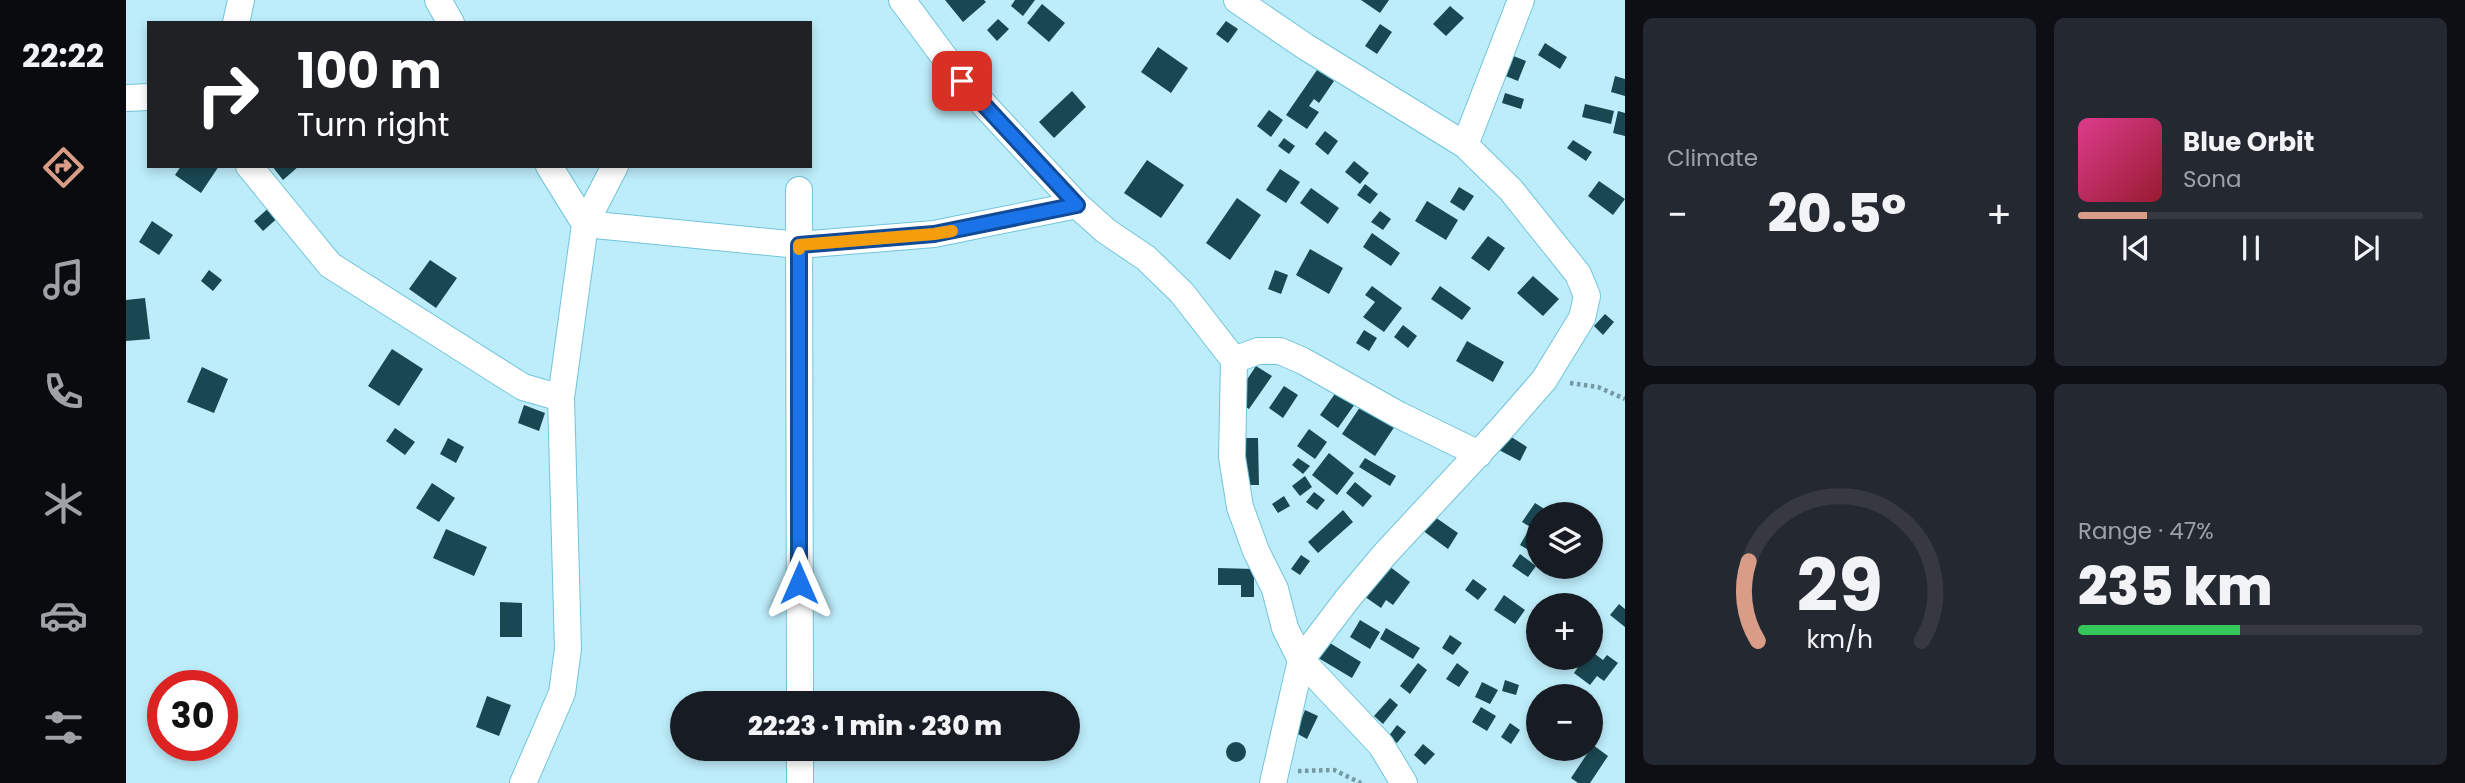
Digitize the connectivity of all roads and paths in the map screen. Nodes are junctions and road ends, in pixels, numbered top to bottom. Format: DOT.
graph roads {
  1 [pos="241,0"];
  2 [pos="438,0"];
  3 [pos="902,0"];
  4 [pos="1237,0"];
  5 [pos="1521,0"];
  6 [pos="236,21"];
  7 [pos="450,21"];
  8 [pos="126,97"];
  9 [pos="147,97"];
  10 [pos="1465,145"];
  11 [pos="251,168"];
  12 [pos="550,168"];
  13 [pos="614,168"];
  14 [pos="799,190"];
  15 [pos="1077,205"];
  16 [pos="585,224"];
  17 [pos="799,245"];
  18 [pos="1234,360"];
  19 [pos="1544,380"];
  20 [pos="561,398"];
  21 [pos="1625,399"];
  22 [pos="1479,454"];
  23 [pos="1301,660"];
  24 [pos="800,691"];
  25 [pos="800,761"];
  26 [pos="1281,778"];
  27 [pos="523,783"];
  28 [pos="800,783"];
  29 [pos="1361,783"];
  30 [pos="1404,783"];
  1 -- 6 [label="street"];
  2 -- 7 [label="street"];
  3 -- 15 [label="street"];
  4 -- 10 [label="street"];
  5 -- 10 [label="street"];
  8 -- 9 [label="street"];
  10 -- 19 [label="street"];
  11 -- 20 [label="street"];
  12 -- 16 [label="street"];
  13 -- 16 [label="street"];
  14 -- 17 [label="street"];
  15 -- 17 [label="street"];
  15 -- 18 [label="street"];
  16 -- 17 [label="street"];
  16 -- 20 [label="street"];
  17 -- 24 [label="street"];
  18 -- 22 [label="street"];
  18 -- 23 [label="street"];
  19 -- 21 [label="path"];
  19 -- 22 [label="street"];
  20 -- 27 [label="street"];
  22 -- 23 [label="street"];
  23 -- 26 [label="street"];
  23 -- 30 [label="street"];
  25 -- 28 [label="street"];
  26 -- 29 [label="path"];
}
